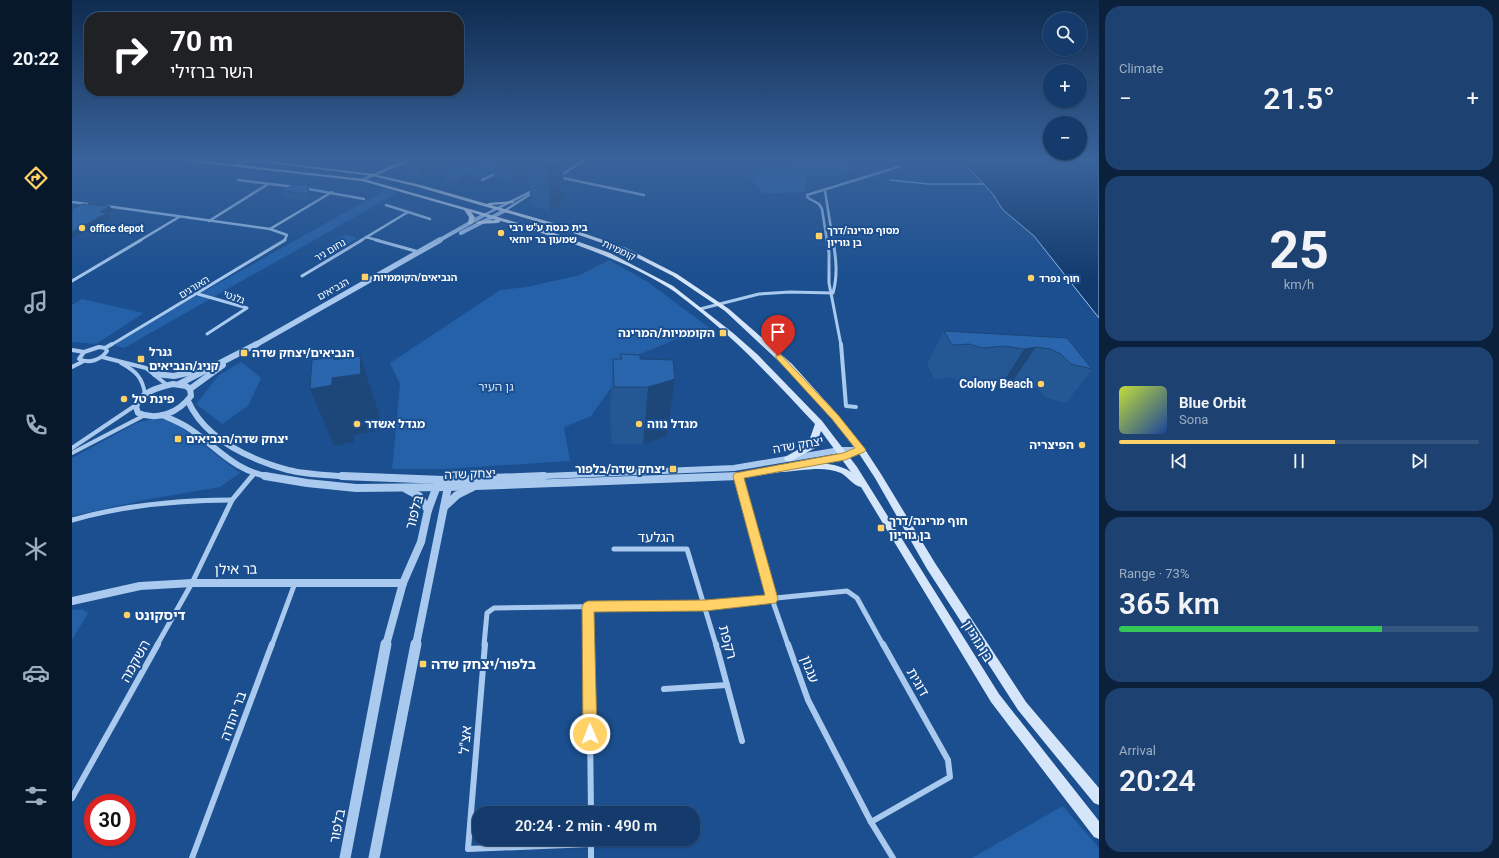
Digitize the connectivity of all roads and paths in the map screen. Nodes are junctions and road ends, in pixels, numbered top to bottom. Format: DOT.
graph roads {
  1 [pos="245,199"];
  2 [pos="320,199"];
  3 [pos="428,199"];
  4 [pos="462,199"];
  5 [pos="520,199"];
  6 [pos="810,199"];
  7 [pos="826,199"];
  8 [pos="72,202"];
  9 [pos="514,203"];
  10 [pos="92,204"];
  11 [pos="480,204"];
  12 [pos="99,205"];
  13 [pos="386,205"];
  14 [pos="496,209"];
  15 [pos="466,210"];
  16 [pos="504,211"];
  17 [pos="408,212"];
  18 [pos="484,215"];
  19 [pos="520,215"];
  20 [pos="180,217"];
  21 [pos="492,217"];
  22 [pos="430,219"];
  23 [pos="209,221"];
  24 [pos="506,221"];
  25 [pos="470,223"];
  26 [pos="479,224"];
  27 [pos="270,229"];
  28 [pos="365,237"];
  29 [pos="436,243"];
  30 [pos="419,252"];
  31 [pos="302,276"];
  32 [pos="72,280"];
  33 [pos="832,293"];
  34 [pos="198,294"];
  35 [pos="719,304"];
  36 [pos="700,309"];
  37 [pos="208,334"];
  38 [pos="105,348"];
  39 [pos="72,350"];
  40 [pos="84,352"];
  41 [pos="239,354"];
  42 [pos="102,357"];
  43 [pos="82,362"];
  44 [pos="119,362"];
  45 [pos="72,367"];
  46 [pos="209,368"];
  47 [pos="154,374"];
  48 [pos="179,384"];
  49 [pos="167,385"];
  50 [pos="190,389"];
  51 [pos="145,395"];
  52 [pos="188,401"];
  53 [pos="137,404"];
  54 [pos="856,407"];
  55 [pos="162,415"];
  56 [pos="143,416"];
  57 [pos="819,423"];
  58 [pos="72,448"];
  59 [pos="861,450"];
  60 [pos="72,453"];
  61 [pos="842,453"];
  62 [pos="788,459"];
  63 [pos="782,469"];
  64 [pos="254,474"];
  65 [pos="738,476"];
  66 [pos="446,484"];
  67 [pos="475,486"];
  68 [pos="402,488"];
  69 [pos="435,488"];
  70 [pos="232,500"];
  71 [pos="443,507"];
  72 [pos="428,510"];
  73 [pos="880,510"];
  74 [pos="72,520"];
  75 [pos="614,549"];
  76 [pos="295,582"];
  77 [pos="192,583"];
  78 [pos="403,583"];
  79 [pos="772,599"];
  80 [pos="72,601"];
  81 [pos="705,606"];
  82 [pos="588,607"];
  83 [pos="726,684"];
  84 [pos="664,689"];
  85 [pos="742,741"];
  86 [pos="72,798"];
  87 [pos="1099,798"];
  88 [pos="591,806"];
  89 [pos="871,822"];
  90 [pos="1099,832"];
  91 [pos="521,846"];
  92 [pos="591,846"];
  93 [pos="192,858"];
  94 [pos="345,858"];
  95 [pos="374,858"];
  96 [pos="591,858"];
  97 [pos="893,858"];
  1 -- 23 [label="street"];
  2 -- 27 [label="street"];
  3 -- 15 [label="main road, קוממיות"];
  4 -- 11 [label="main road, קוממיות"];
  5 -- 9 [label="street"];
  6 -- 33 [label="street"];
  7 -- 33 [label="street"];
  8 -- 10 [label="street"];
  9 -- 11 [label="main road"];
  9 -- 14 [label="street"];
  9 -- 16 [label="street"];
  9 -- 19 [label="main road"];
  11 -- 14 [label="main road, קוממיות"];
  12 -- 20 [label="street"];
  13 -- 17 [label="street"];
  14 -- 16 [label="main road, קוממיות"];
  14 -- 18 [label="street"];
  15 -- 18 [label="main road, קוממיות"];
  15 -- 25 [label="main road"];
  16 -- 19 [label="main road, קוממיות"];
  16 -- 21 [label="street, הנביאים"];
  17 -- 22 [label="street"];
  17 -- 28 [label="street, נחום ניר"];
  18 -- 21 [label="main road, קוממיות"];
  18 -- 25 [label="street, הנביאים"];
  19 -- 35 [label="main road, קוממיות"];
  20 -- 23 [label="street"];
  20 -- 32 [label="street"];
  21 -- 24 [label="main road, קוממיות"];
  21 -- 26 [label="street, הנביאים"];
  23 -- 27 [label="street"];
  24 -- 26 [label="main road"];
  24 -- 36 [label="main road, קוממיות"];
  25 -- 29 [label="street, הנביאים"];
  26 -- 29 [label="street, הנביאים"];
  27 -- 34 [label="street, האורגים"];
  28 -- 30 [label="street"];
  28 -- 31 [label="street, נחום ניר"];
  29 -- 30 [label="street, הנביאים"];
  30 -- 41 [label="street, הנביאים"];
  33 -- 35 [label="street"];
  33 -- 54 [label="street"];
  34 -- 37 [label="street, גלנטי"];
  34 -- 38 [label="street, האורגים"];
  35 -- 36 [label="street"];
  35 -- 59 [label="main road, קוממיות"];
  36 -- 57 [label="main road, קוממיות"];
  38 -- 40 [label="street"];
  38 -- 42 [label="street"];
  39 -- 40 [label="street"];
  40 -- 43 [label="street"];
  41 -- 46 [label="street, הנביאים"];
  41 -- 50 [label="street, הנביאים"];
  42 -- 43 [label="street"];
  42 -- 44 [label="street"];
  43 -- 45 [label="street"];
  44 -- 47 [label="street"];
  44 -- 51 [label="street"];
  46 -- 47 [label="street"];
  46 -- 48 [label="street, הנביאים"];
  47 -- 49 [label="street"];
  48 -- 49 [label="street"];
  48 -- 50 [label="street"];
  49 -- 51 [label="street"];
  50 -- 52 [label="street"];
  51 -- 53 [label="street"];
  52 -- 55 [label="street"];
  52 -- 66 [label="street, יצחק שדה"];
  53 -- 56 [label="street"];
  53 -- 58 [label="street"];
  55 -- 56 [label="street"];
  55 -- 64 [label="street, יצחק שדה"];
  56 -- 60 [label="street"];
  57 -- 61 [label="main road, קוממיות"];
  57 -- 62 [label="main road"];
  59 -- 61 [label="street, יצחק שדה"];
  59 -- 87 [label="main road, בן גוריון"];
  61 -- 62 [label="street, יצחק שדה"];
  61 -- 63 [label="street, יצחק שדה"];
  61 -- 73 [label="main road, בן גוריון"];
  62 -- 66 [label="street, יצחק שדה"];
  63 -- 65 [label="street, יצחק שדה"];
  63 -- 73 [label="main road"];
  64 -- 68 [label="street, יצחק שדה"];
  64 -- 70 [label="street, השקמה"];
  65 -- 67 [label="street, יצחק שדה"];
  65 -- 79 [label="street, עגנון"];
  66 -- 67 [label="street, יצחק שדה"];
  66 -- 69 [label="street, יצחק שדה"];
  66 -- 71 [label="street"];
  67 -- 71 [label="street"];
  68 -- 69 [label="street, יצחק שדה"];
  68 -- 72 [label="street"];
  69 -- 72 [label="street, בלפור"];
  70 -- 74 [label="street"];
  70 -- 77 [label="street, השקמה"];
  71 -- 95 [label="street"];
  72 -- 78 [label="street, בלפור"];
  73 -- 90 [label="main road, בן גוריון"];
  75 -- 81 [label="street, הגלעד"];
  76 -- 77 [label="street, בר אילן"];
  76 -- 78 [label="street, בר אילן"];
  76 -- 93 [label="street, בר יהודה"];
  77 -- 80 [label="street, בר אילן"];
  77 -- 86 [label="street, השקמה"];
  78 -- 94 [label="street, בלפור"];
  79 -- 81 [label="street"];
  79 -- 89 [label="street, עגנון"];
  79 -- 89 [label="street, דוגית"];
  81 -- 82 [label="street"];
  81 -- 83 [label="street, רקפת"];
  82 -- 88 [label="street"];
  82 -- 91 [label="street, אצ\"ל"];
  83 -- 84 [label="street"];
  83 -- 85 [label="street, רקפת"];
  89 -- 97 [label="street, עגנון"];
  92 -- 96 [label="street"];
}
